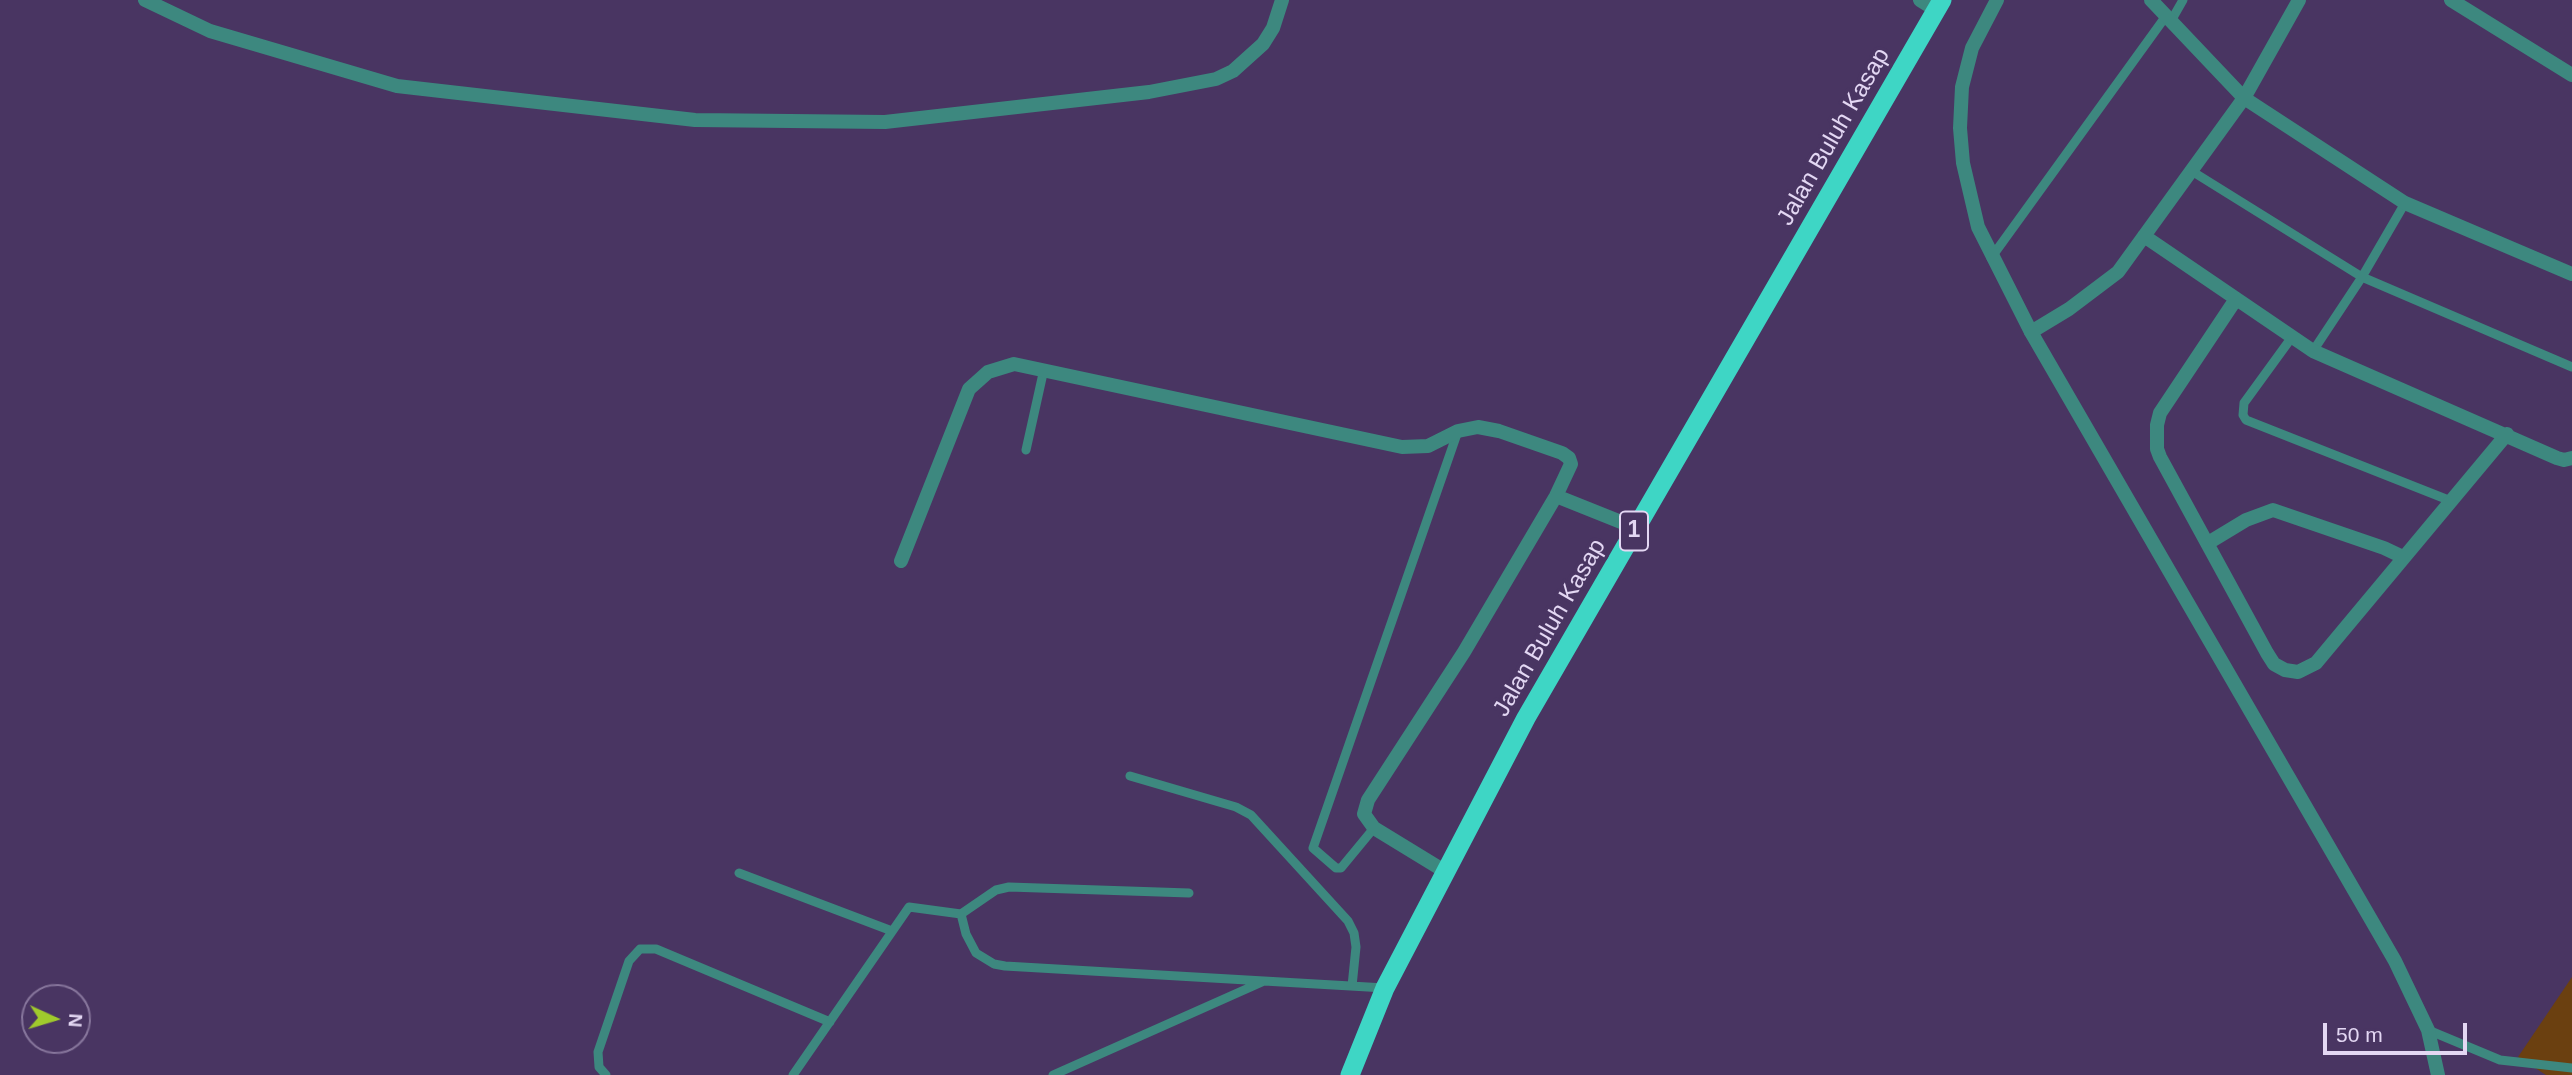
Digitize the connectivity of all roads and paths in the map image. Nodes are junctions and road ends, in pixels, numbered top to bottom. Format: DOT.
graph roads {
  1 [pos="145,0"];
  2 [pos="1282,0"];
  3 [pos="1997,0"];
  4 [pos="2151,0"];
  5 [pos="2183,0"];
  6 [pos="2299,0"];
  7 [pos="2451,0"];
  8 [pos="1933,3"];
  9 [pos="2169,19"];
  10 [pos="2572,75"];
  11 [pos="2244,98"];
  12 [pos="2190,170"];
  13 [pos="2405,203"];
  14 [pos="2144,236"];
  15 [pos="1991,258"];
  16 [pos="2572,274"];
  17 [pos="2362,277"];
  18 [pos="2236,299"];
  19 [pos="2031,332"];
  20 [pos="2292,337"];
  21 [pos="2313,351"];
  22 [pos="2572,367"];
  23 [pos="1044,369"];
  24 [pos="1458,431"];
  25 [pos="2507,434"];
  26 [pos="1026,450"];
  27 [pos="2572,458"];
  28 [pos="1556,496"];
  29 [pos="2451,502"];
  30 [pos="1636,528"];
  31 [pos="2207,543"];
  32 [pos="2403,557"];
  33 [pos="901,561"];
  34 [pos="1130,776"];
  35 [pos="1374,828"];
  36 [pos="1446,872"];
  37 [pos="739,873"];
  38 [pos="1189,893"];
  39 [pos="961,914"];
  40 [pos="892,931"];
  41 [pos="1265,981"];
  42 [pos="1352,986"];
  43 [pos="1385,988"];
  44 [pos="830,1022"];
  45 [pos="2428,1030"];
  46 [pos="2572,1068"];
  47 [pos="606,1075"];
  48 [pos="793,1075"];
  49 [pos="1053,1075"];
  50 [pos="1350,1075"];
  51 [pos="2438,1075"];
  1 -- 2 [label="street"];
  3 -- 15 [label="street"];
  4 -- 9 [label="street"];
  5 -- 9 [label="lane"];
  6 -- 11 [label="street"];
  7 -- 10 [label="street"];
  8 -- 30 [label="highway, Jalan Buluh Kasap / 1"];
  9 -- 11 [label="street"];
  9 -- 15 [label="lane"];
  11 -- 12 [label="street"];
  11 -- 13 [label="street"];
  12 -- 14 [label="street"];
  12 -- 17 [label="lane"];
  13 -- 16 [label="street"];
  13 -- 17 [label="lane"];
  14 -- 18 [label="street"];
  14 -- 19 [label="street"];
  15 -- 19 [label="street"];
  17 -- 21 [label="lane"];
  17 -- 22 [label="lane"];
  18 -- 20 [label="street"];
  18 -- 31 [label="street"];
  19 -- 45 [label="street"];
  20 -- 21 [label="street"];
  20 -- 29 [label="lane"];
  21 -- 25 [label="street"];
  23 -- 24 [label="street"];
  23 -- 26 [label="lane"];
  23 -- 33 [label="street"];
  24 -- 28 [label="street"];
  24 -- 35 [label="lane"];
  25 -- 27 [label="street"];
  25 -- 29 [label="street"];
  28 -- 30 [label="street"];
  28 -- 35 [label="street"];
  29 -- 32 [label="street"];
  30 -- 36 [label="highway, Jalan Buluh Kasap / 1"];
  31 -- 32 [label="street"];
  31 -- 32 [label="street"];
  34 -- 42 [label="lane"];
  35 -- 36 [label="street"];
  36 -- 43 [label="highway, Jalan Buluh Kasap / 1"];
  37 -- 40 [label="lane"];
  38 -- 39 [label="lane"];
  39 -- 40 [label="lane"];
  39 -- 41 [label="lane"];
  40 -- 44 [label="lane"];
  41 -- 42 [label="lane"];
  41 -- 49 [label="lane"];
  42 -- 43 [label="lane"];
  43 -- 50 [label="highway, Jalan Buluh Kasap / 1"];
  44 -- 47 [label="lane"];
  44 -- 48 [label="lane"];
  45 -- 46 [label="lane"];
  45 -- 51 [label="street"];
}
